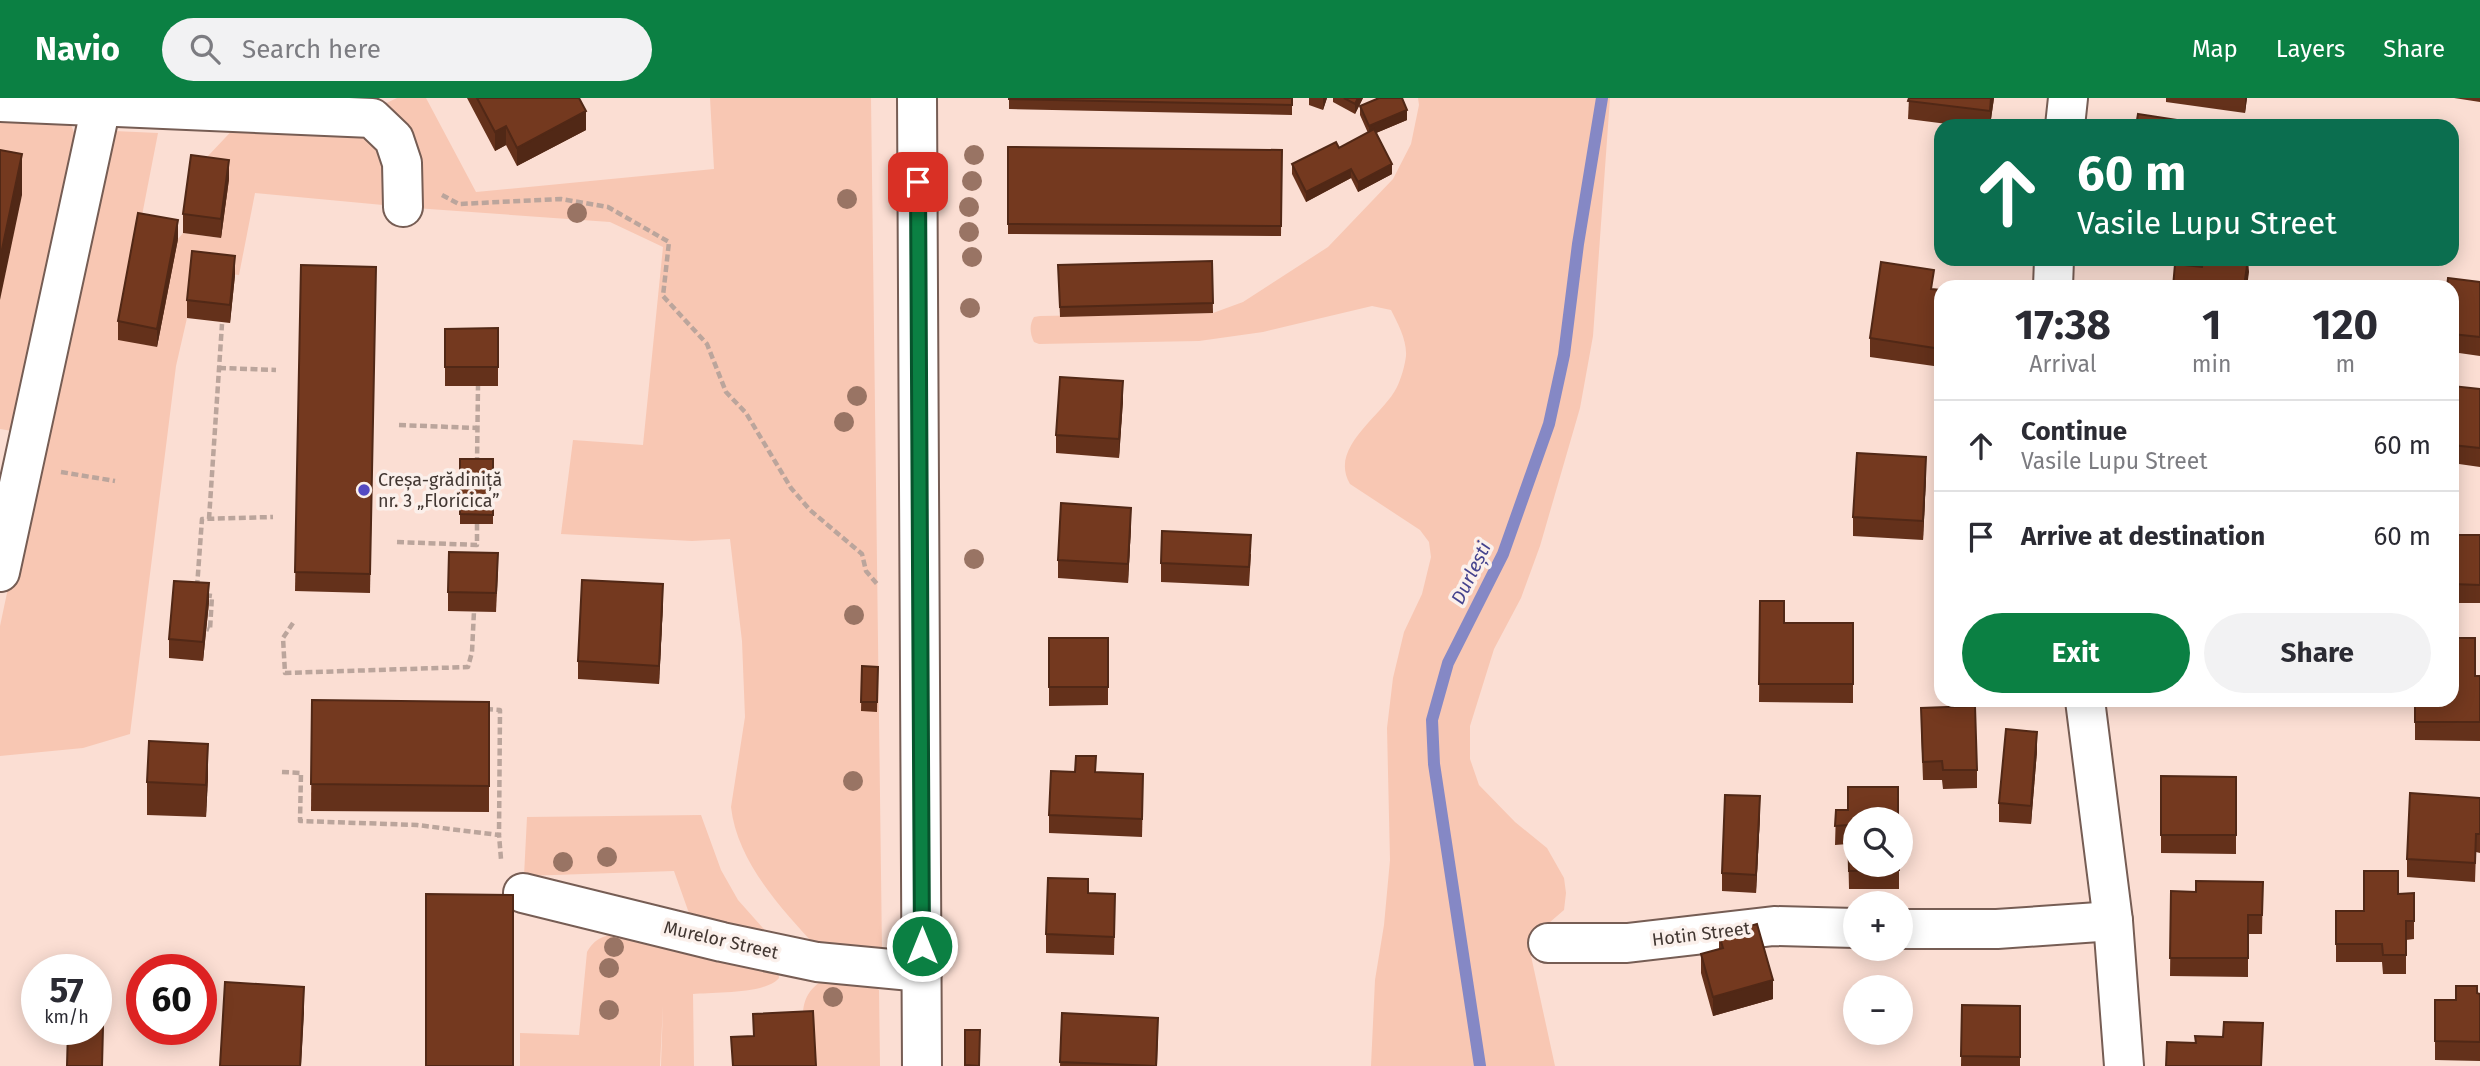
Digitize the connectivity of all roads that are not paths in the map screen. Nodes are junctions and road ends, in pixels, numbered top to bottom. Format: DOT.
graph roads {
  1 [pos="917,98"];
  2 [pos="2068,98"];
  3 [pos="0,102"];
  4 [pos="101,106"];
  5 [pos="2066,119"];
  6 [pos="403,191"];
  7 [pos="0,572"];
  8 [pos="2086,707"];
  9 [pos="512,881"];
  10 [pos="2113,921"];
  11 [pos="1843,929"];
  12 [pos="1913,929"];
  13 [pos="1548,943"];
  14 [pos="922,972"];
  15 [pos="922,1066"];
  16 [pos="2124,1066"];
  1 -- 14 [label="main road"];
  2 -- 5 [label="main road"];
  3 -- 4 [label="main road"];
  4 -- 6 [label="main road"];
  4 -- 7 [label="main road"];
  8 -- 10 [label="main road"];
  9 -- 14 [label="main road, Murelor Street"];
  10 -- 12 [label="main road"];
  10 -- 16 [label="main road"];
  11 -- 13 [label="main road, Hotin Street"];
  14 -- 15 [label="main road"];
}
